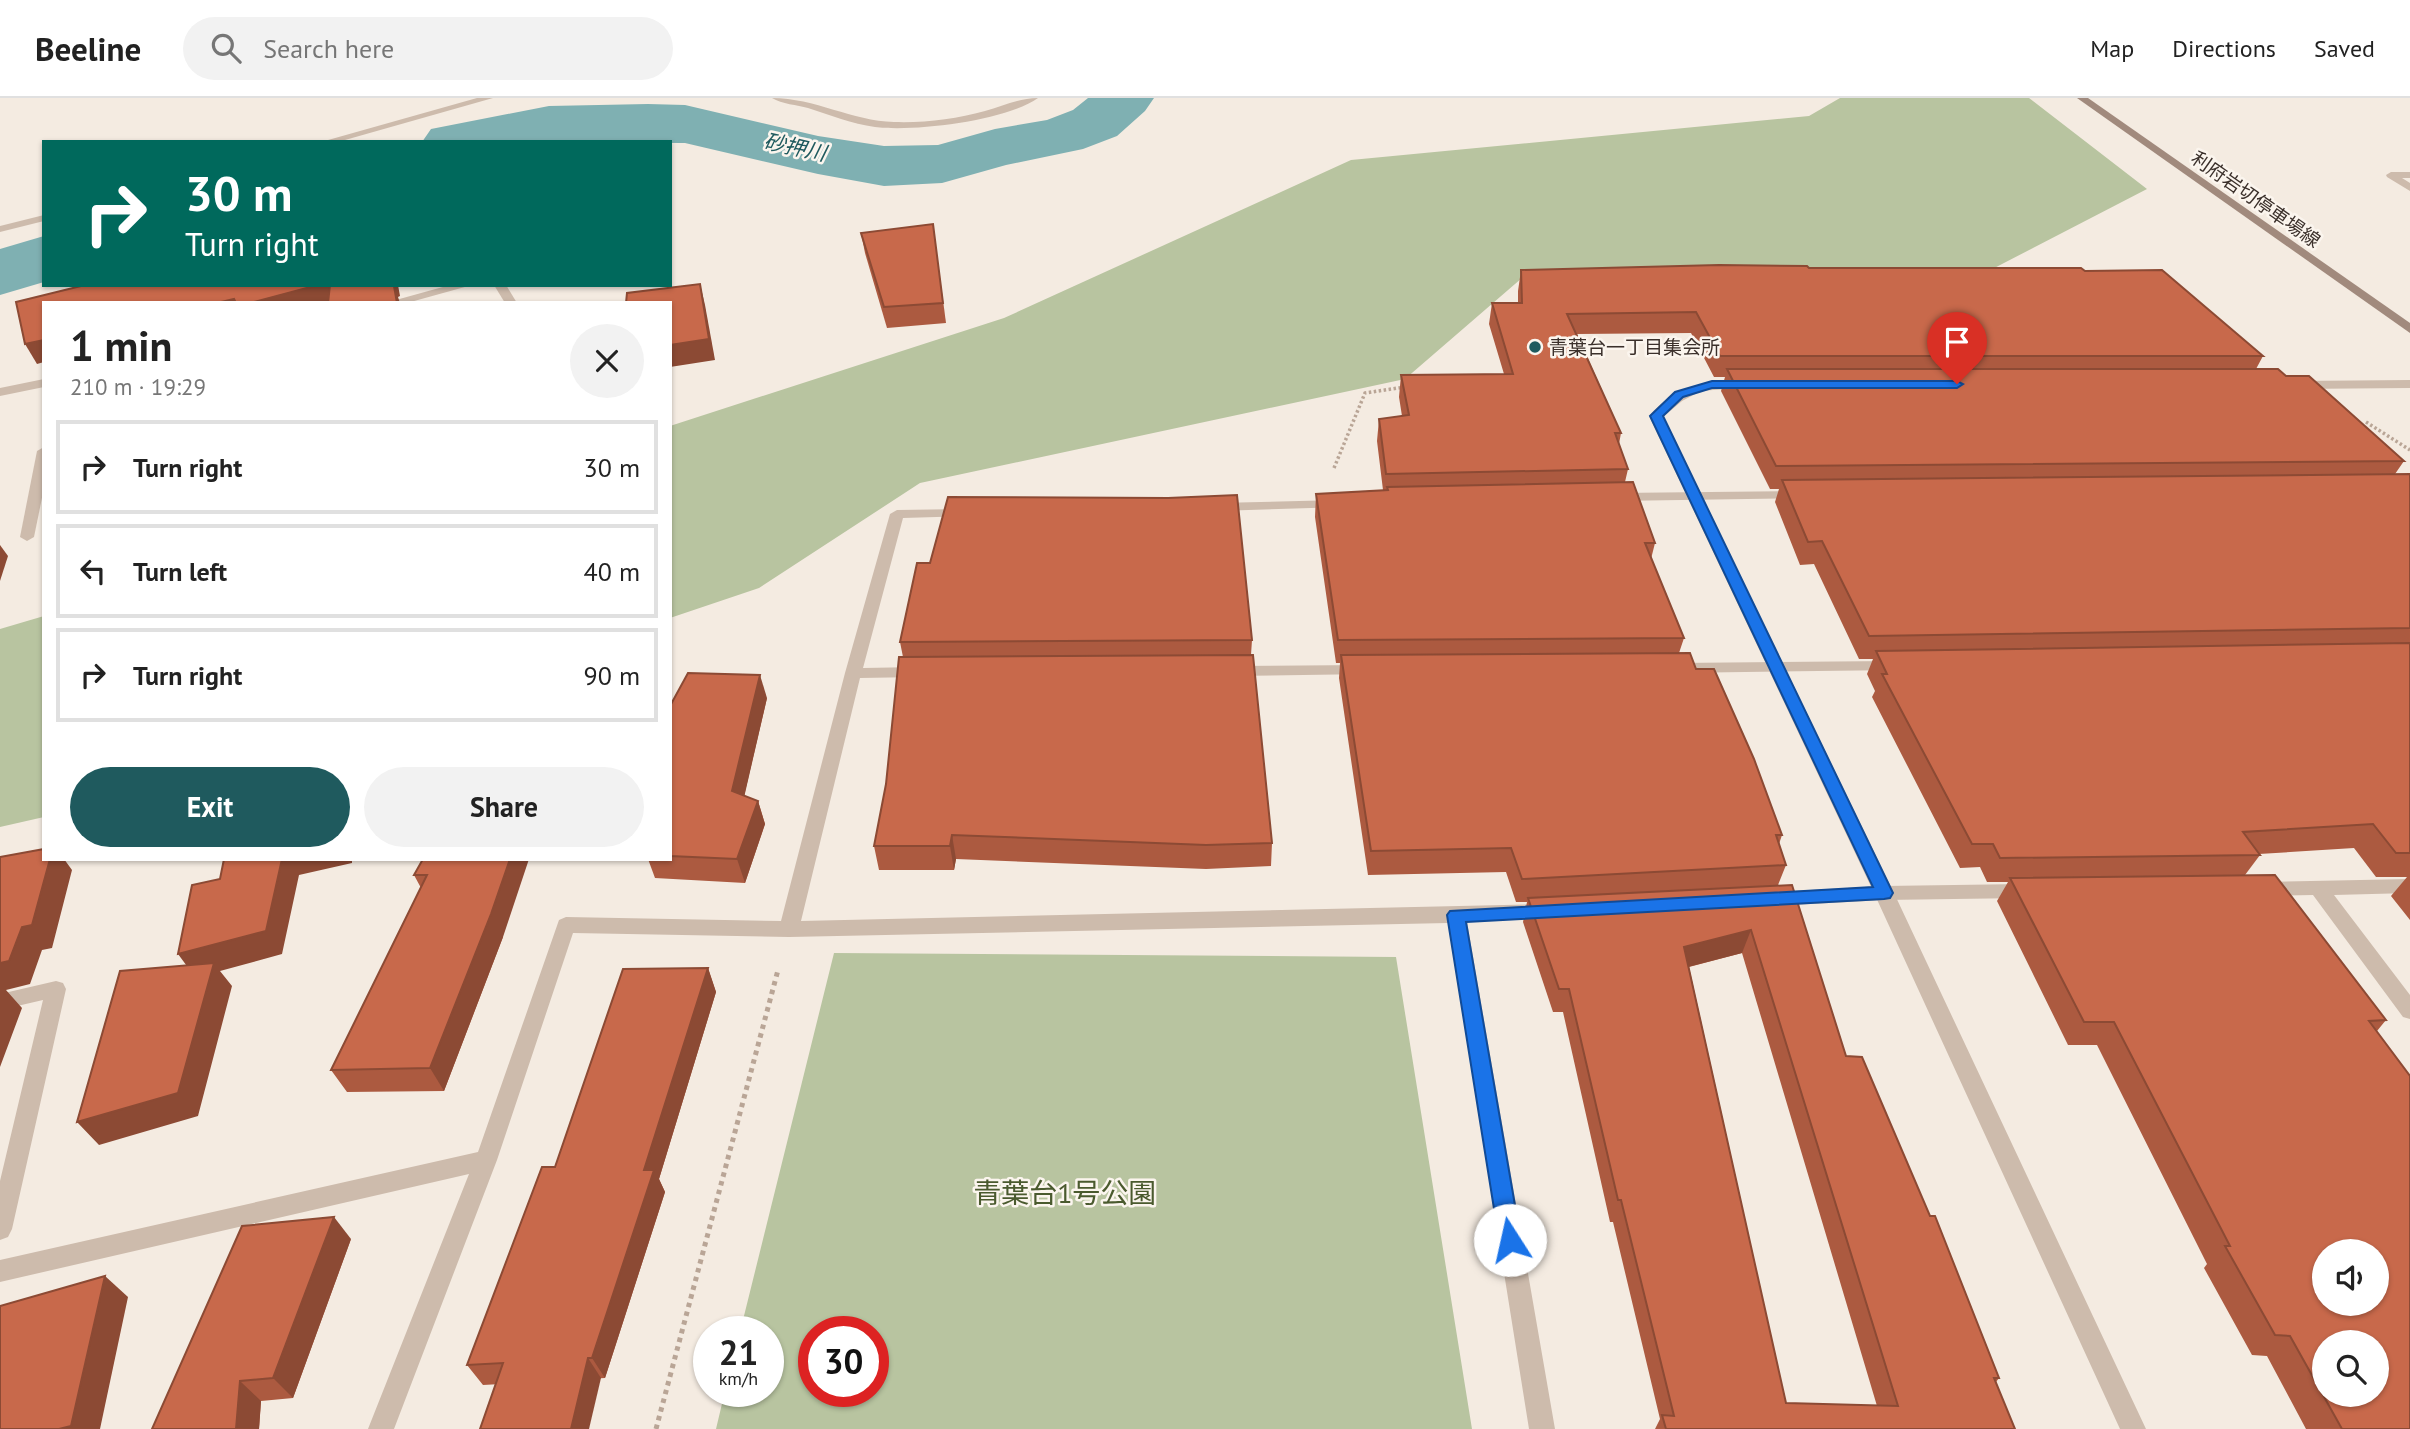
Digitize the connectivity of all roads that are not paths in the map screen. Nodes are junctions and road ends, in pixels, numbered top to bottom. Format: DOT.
graph roads {
  1 [pos="488,98"];
  2 [pos="777,98"];
  3 [pos="1033,98"];
  4 [pos="2082,98"];
  5 [pos="333,140"];
  6 [pos="2410,175"];
  7 [pos="2410,188"];
  8 [pos="42,218"];
  9 [pos="0,229"];
  10 [pos="458,287"];
  11 [pos="399,301"];
  12 [pos="2410,329"];
  13 [pos="42,383"];
  14 [pos="1767,384"];
  15 [pos="2410,384"];
  16 [pos="2282,385"];
  17 [pos="0,392"];
  18 [pos="42,461"];
  19 [pos="1819,495"];
  20 [pos="1695,496"];
  21 [pos="1597,498"];
  22 [pos="1361,503"];
  23 [pos="1197,507"];
  24 [pos="979,512"];
  25 [pos="27,537"];
  26 [pos="1914,666"];
  27 [pos="1664,668"];
  28 [pos="1776,668"];
  29 [pos="1385,670"];
  30 [pos="1217,671"];
  31 [pos="937,672"];
  32 [pos="853,673"];
  33 [pos="2410,886"];
  34 [pos="2318,888"];
  35 [pos="2237,889"];
  36 [pos="2047,891"];
  37 [pos="1884,893"];
  38 [pos="1746,900"];
  39 [pos="1566,910"];
  40 [pos="1456,915"];
  41 [pos="789,929"];
  42 [pos="0,1002"];
  43 [pos="2410,1011"];
  44 [pos="486,1160"];
  45 [pos="0,1229"];
  46 [pos="0,1270"];
  47 [pos="381,1429"];
  48 [pos="1542,1429"];
  49 [pos="2133,1429"];
  1 -- 5 [label="street"];
  2 -- 3 [label="street"];
  4 -- 12 [label="main road, 利府岩切停車場線"];
  6 -- 7 [label="street"];
  8 -- 9 [label="street"];
  10 -- 11 [label="street"];
  13 -- 17 [label="street"];
  14 -- 20 [label="street"];
  15 -- 16 [label="street"];
  18 -- 25 [label="street"];
  19 -- 20 [label="street"];
  20 -- 21 [label="street"];
  20 -- 28 [label="street"];
  22 -- 23 [label="street"];
  24 -- 32 [label="street"];
  26 -- 28 [label="street"];
  27 -- 28 [label="street"];
  28 -- 37 [label="street"];
  29 -- 30 [label="street"];
  31 -- 32 [label="street"];
  32 -- 41 [label="street"];
  33 -- 34 [label="street"];
  34 -- 35 [label="street"];
  34 -- 43 [label="street"];
  36 -- 37 [label="street"];
  37 -- 38 [label="street"];
  37 -- 49 [label="street"];
  39 -- 40 [label="street"];
  40 -- 41 [label="street"];
  40 -- 48 [label="street"];
  41 -- 44 [label="street"];
  42 -- 45 [label="street"];
  44 -- 46 [label="street"];
  44 -- 47 [label="street"];
}
